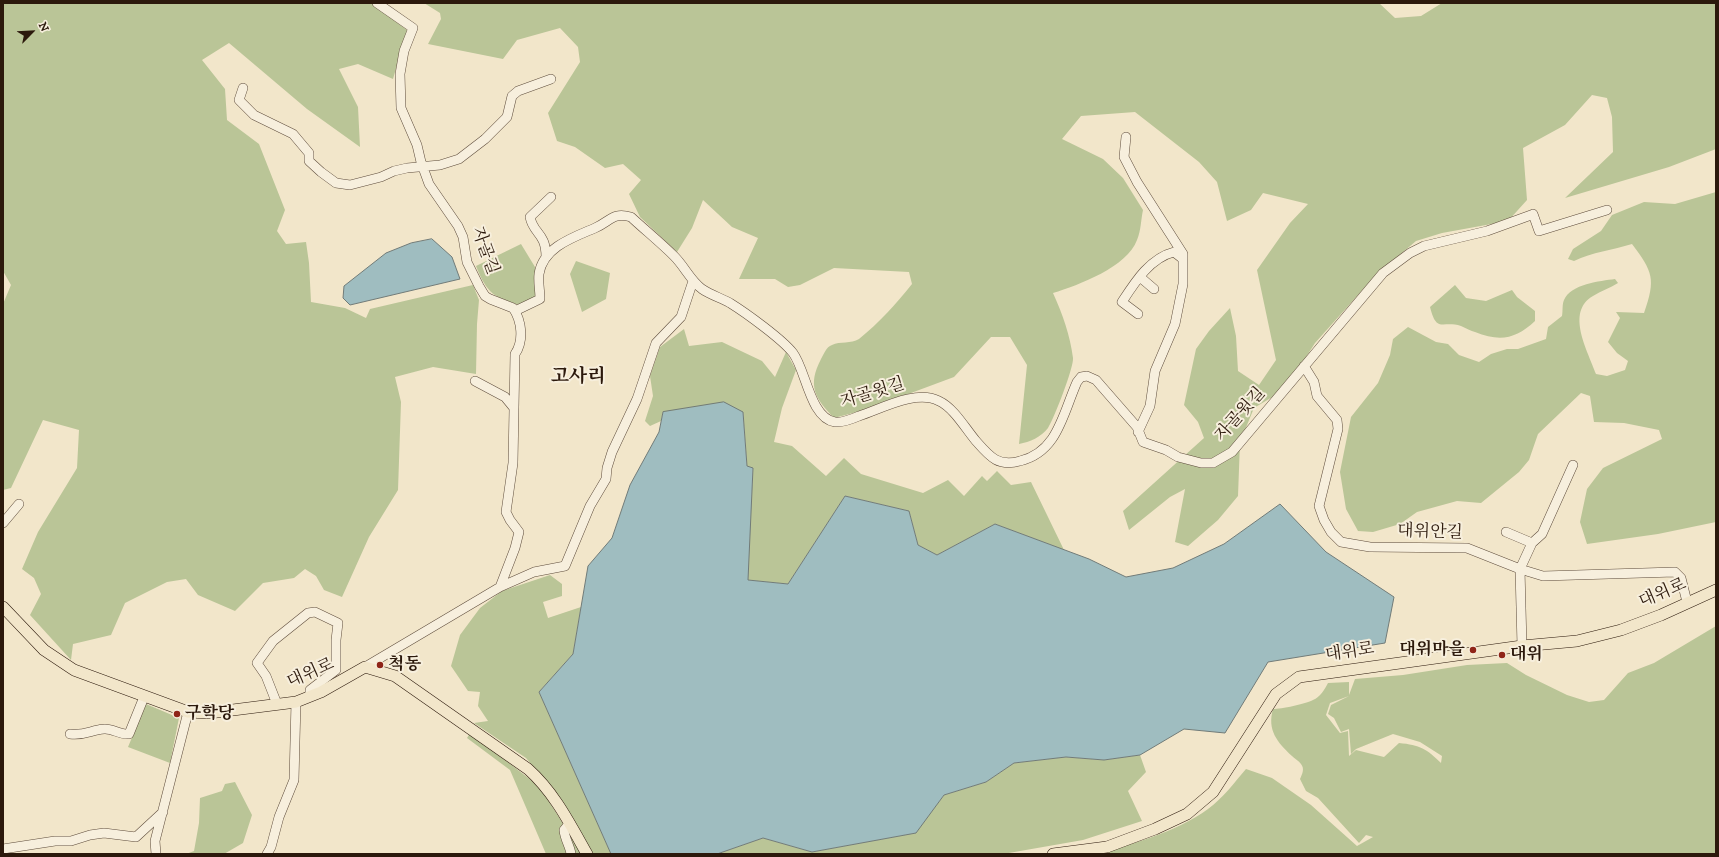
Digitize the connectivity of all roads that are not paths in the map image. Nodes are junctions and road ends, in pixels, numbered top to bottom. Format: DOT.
graph roads {
  1 [pos="377,3"];
  2 [pos="551,79"];
  3 [pos="243,88"];
  4 [pos="1126,137"];
  5 [pos="423,166"];
  6 [pos="552,197"];
  7 [pos="1607,210"];
  8 [pos="546,257"];
  9 [pos="1183,259"];
  10 [pos="1140,277"];
  11 [pos="693,281"];
  12 [pos="1154,289"];
  13 [pos="515,311"];
  14 [pos="1138,314"];
  15 [pos="1304,366"];
  16 [pos="475,381"];
  17 [pos="514,408"];
  18 [pos="1138,432"];
  19 [pos="1573,465"];
  20 [pos="19,504"];
  21 [pos="3,523"];
  22 [pos="1506,532"];
  23 [pos="1532,543"];
  24 [pos="1520,569"];
  25 [pos="500,587"];
  26 [pos="1716,590"];
  27 [pos="1687,602"];
  28 [pos="3,607"];
  29 [pos="1522,646"];
  30 [pos="365,667"];
  31 [pos="310,696"];
  32 [pos="144,698"];
  33 [pos="296,702"];
  34 [pos="277,704"];
  35 [pos="188,712"];
  36 [pos="70,734"];
  37 [pos="163,812"];
  38 [pos="570,822"];
  39 [pos="3,849"];
  40 [pos="156,854"];
  41 [pos="268,854"];
  42 [pos="571,854"];
  43 [pos="587,854"];
  44 [pos="1053,854"];
  1 -- 5 [label="street, 자골길"];
  2 -- 5 [label="street"];
  3 -- 5 [label="street"];
  4 -- 9 [label="street"];
  5 -- 13 [label="street, 자골길"];
  6 -- 8 [label="street"];
  7 -- 15 [label="street, 자골윗길"];
  8 -- 11 [label="street, 자골윗길"];
  8 -- 13 [label="street"];
  9 -- 10 [label="street"];
  9 -- 18 [label="street"];
  10 -- 12 [label="street"];
  10 -- 14 [label="street"];
  11 -- 18 [label="street, 자골윗길"];
  11 -- 25 [label="street"];
  13 -- 17 [label="street"];
  15 -- 18 [label="street, 자골윗길"];
  15 -- 24 [label="street, 대위안길"];
  16 -- 17 [label="street"];
  17 -- 25 [label="street"];
  19 -- 23 [label="street"];
  20 -- 21 [label="street"];
  22 -- 23 [label="street"];
  23 -- 24 [label="street"];
  24 -- 27 [label="street, 대위안길"];
  24 -- 29 [label="street"];
  25 -- 30 [label="street"];
  26 -- 27 [label="main road, 대위로"];
  27 -- 29 [label="main road, 대위로"];
  28 -- 32 [label="main road, 대위로"];
  29 -- 44 [label="main road, 대위로"];
  30 -- 31 [label="main road, 대위로"];
  30 -- 38 [label="main road"];
  31 -- 33 [label="main road, 대위로"];
  31 -- 34 [label="street"];
  32 -- 35 [label="main road, 대위로"];
  32 -- 36 [label="street"];
  33 -- 34 [label="main road, 대위로"];
  33 -- 41 [label="street"];
  34 -- 35 [label="main road, 대위로"];
  35 -- 37 [label="street"];
  37 -- 39 [label="street"];
  37 -- 40 [label="street"];
  38 -- 42 [label="street"];
  38 -- 43 [label="main road"];
}
